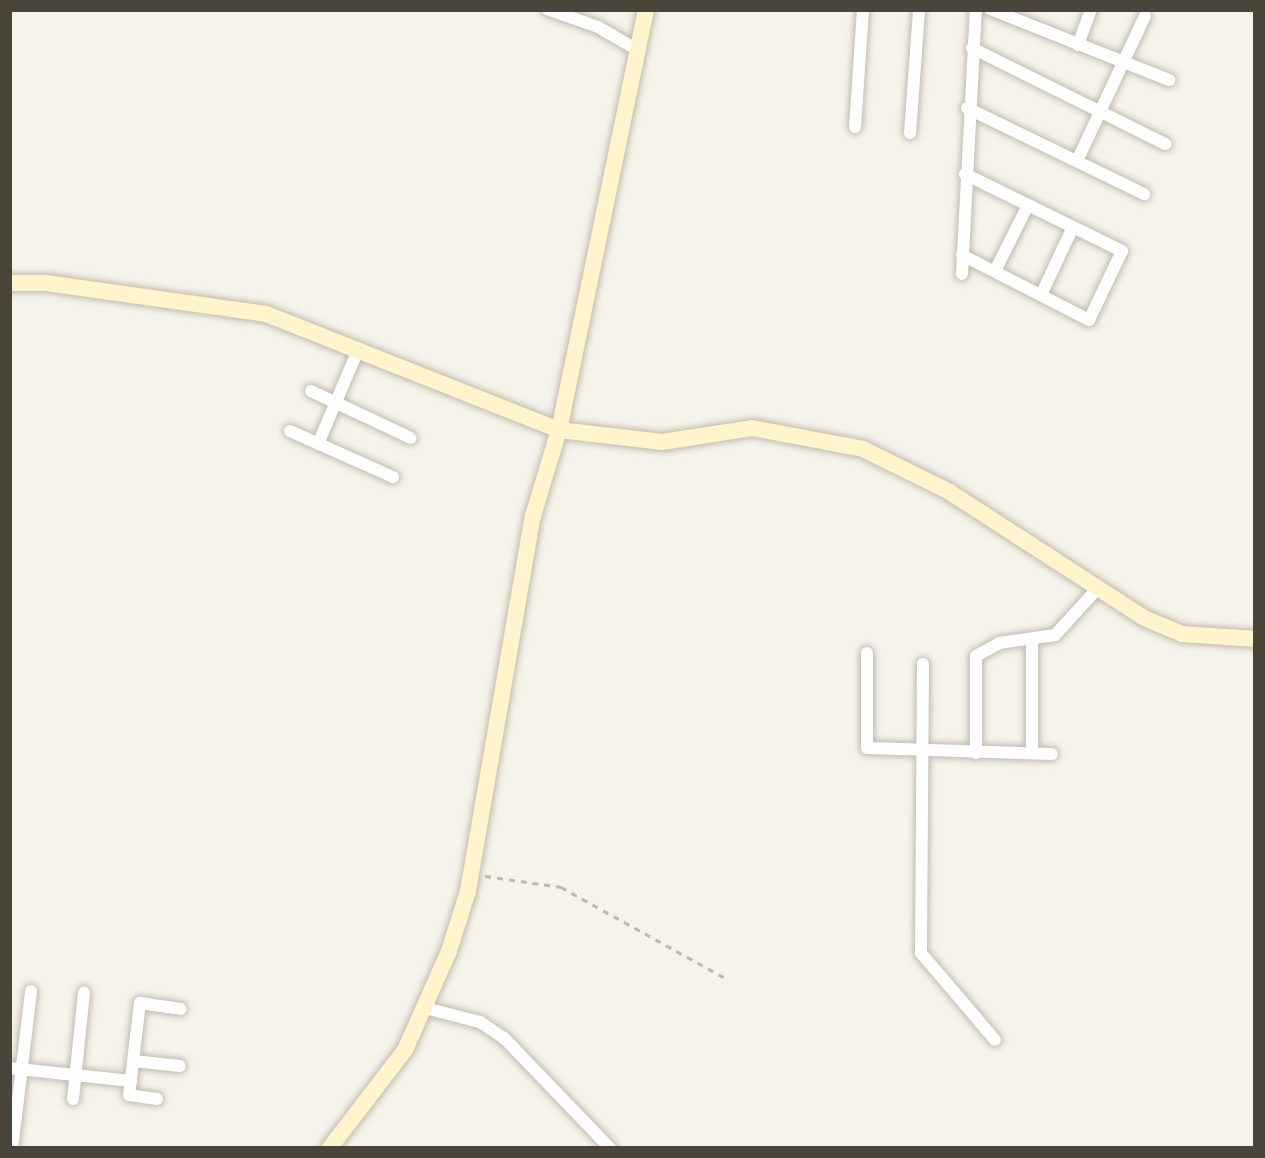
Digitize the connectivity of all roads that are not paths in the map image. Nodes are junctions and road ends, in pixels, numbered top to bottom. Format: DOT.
graph roads {
  1 [pos="547,9"];
  2 [pos="646,9"];
  3 [pos="863,9"];
  4 [pos="920,9"];
  5 [pos="976,9"];
  6 [pos="990,9"];
  7 [pos="1090,9"];
  8 [pos="1145,16"];
  9 [pos="1078,44"];
  10 [pos="972,48"];
  11 [pos="636,49"];
  12 [pos="1124,63"];
  13 [pos="1169,80"];
  14 [pos="967,108"];
  15 [pos="1102,112"];
  16 [pos="855,127"];
  17 [pos="910,133"];
  18 [pos="1165,144"];
  19 [pos="1077,161"];
  20 [pos="965,174"];
  21 [pos="1144,194"];
  22 [pos="1028,205"];
  23 [pos="1073,227"];
  24 [pos="962,255"];
  25 [pos="994,271"];
  26 [pos="962,274"];
  27 [pos="9,283"];
  28 [pos="1041,295"];
  29 [pos="359,348"];
  30 [pos="311,391"];
  31 [pos="336,403"];
  32 [pos="560,430"];
  33 [pos="290,431"];
  34 [pos="411,438"];
  35 [pos="318,444"];
  36 [pos="393,476"];
  37 [pos="1098,588"];
  38 [pos="1256,639"];
  39 [pos="1032,640"];
  40 [pos="866,653"];
  41 [pos="923,664"];
  42 [pos="923,750"];
  43 [pos="1032,752"];
  44 [pos="976,753"];
  45 [pos="1052,754"];
  46 [pos="31,991"];
  47 [pos="85,993"];
  48 [pos="424,1008"];
  49 [pos="181,1009"];
  50 [pos="995,1040"];
  51 [pos="134,1061"];
  52 [pos="180,1066"];
  53 [pos="16,1069"];
  54 [pos="75,1075"];
  55 [pos="131,1081"];
  56 [pos="73,1099"];
  57 [pos="157,1099"];
  58 [pos="12,1149"];
  59 [pos="329,1149"];
  60 [pos="611,1149"];
  1 -- 11 [label="street"];
  2 -- 11 [label="street"];
  3 -- 16 [label="street"];
  4 -- 17 [label="street"];
  5 -- 10 [label="street"];
  6 -- 9 [label="street"];
  7 -- 9 [label="street"];
  8 -- 12 [label="street"];
  9 -- 12 [label="street"];
  10 -- 14 [label="street"];
  10 -- 15 [label="street"];
  11 -- 32 [label="street"];
  12 -- 13 [label="street"];
  12 -- 15 [label="street"];
  14 -- 19 [label="street"];
  14 -- 20 [label="street"];
  15 -- 18 [label="street"];
  15 -- 19 [label="street"];
  19 -- 21 [label="street"];
  20 -- 22 [label="street"];
  20 -- 24 [label="street"];
  22 -- 23 [label="street"];
  22 -- 25 [label="street"];
  23 -- 28 [label="street"];
  23 -- 28 [label="street"];
  24 -- 25 [label="street"];
  24 -- 26 [label="street"];
  25 -- 28 [label="street"];
  27 -- 29 [label="street"];
  29 -- 31 [label="street"];
  29 -- 32 [label="street"];
  30 -- 31 [label="street"];
  31 -- 34 [label="street"];
  31 -- 35 [label="street"];
  32 -- 37 [label="street"];
  32 -- 48 [label="street"];
  33 -- 35 [label="street"];
  35 -- 36 [label="street"];
  37 -- 38 [label="street"];
  37 -- 39 [label="street"];
  39 -- 43 [label="street"];
  39 -- 44 [label="street"];
  40 -- 42 [label="street"];
  41 -- 42 [label="street"];
  42 -- 44 [label="street"];
  42 -- 50 [label="street"];
  43 -- 44 [label="street"];
  43 -- 45 [label="street"];
  46 -- 53 [label="street"];
  47 -- 54 [label="street"];
  48 -- 59 [label="street"];
  48 -- 60 [label="street"];
  49 -- 51 [label="street"];
  51 -- 52 [label="street"];
  51 -- 55 [label="street"];
  53 -- 54 [label="street"];
  53 -- 58 [label="street"];
  54 -- 55 [label="street"];
  54 -- 56 [label="street"];
  55 -- 57 [label="street"];
}
